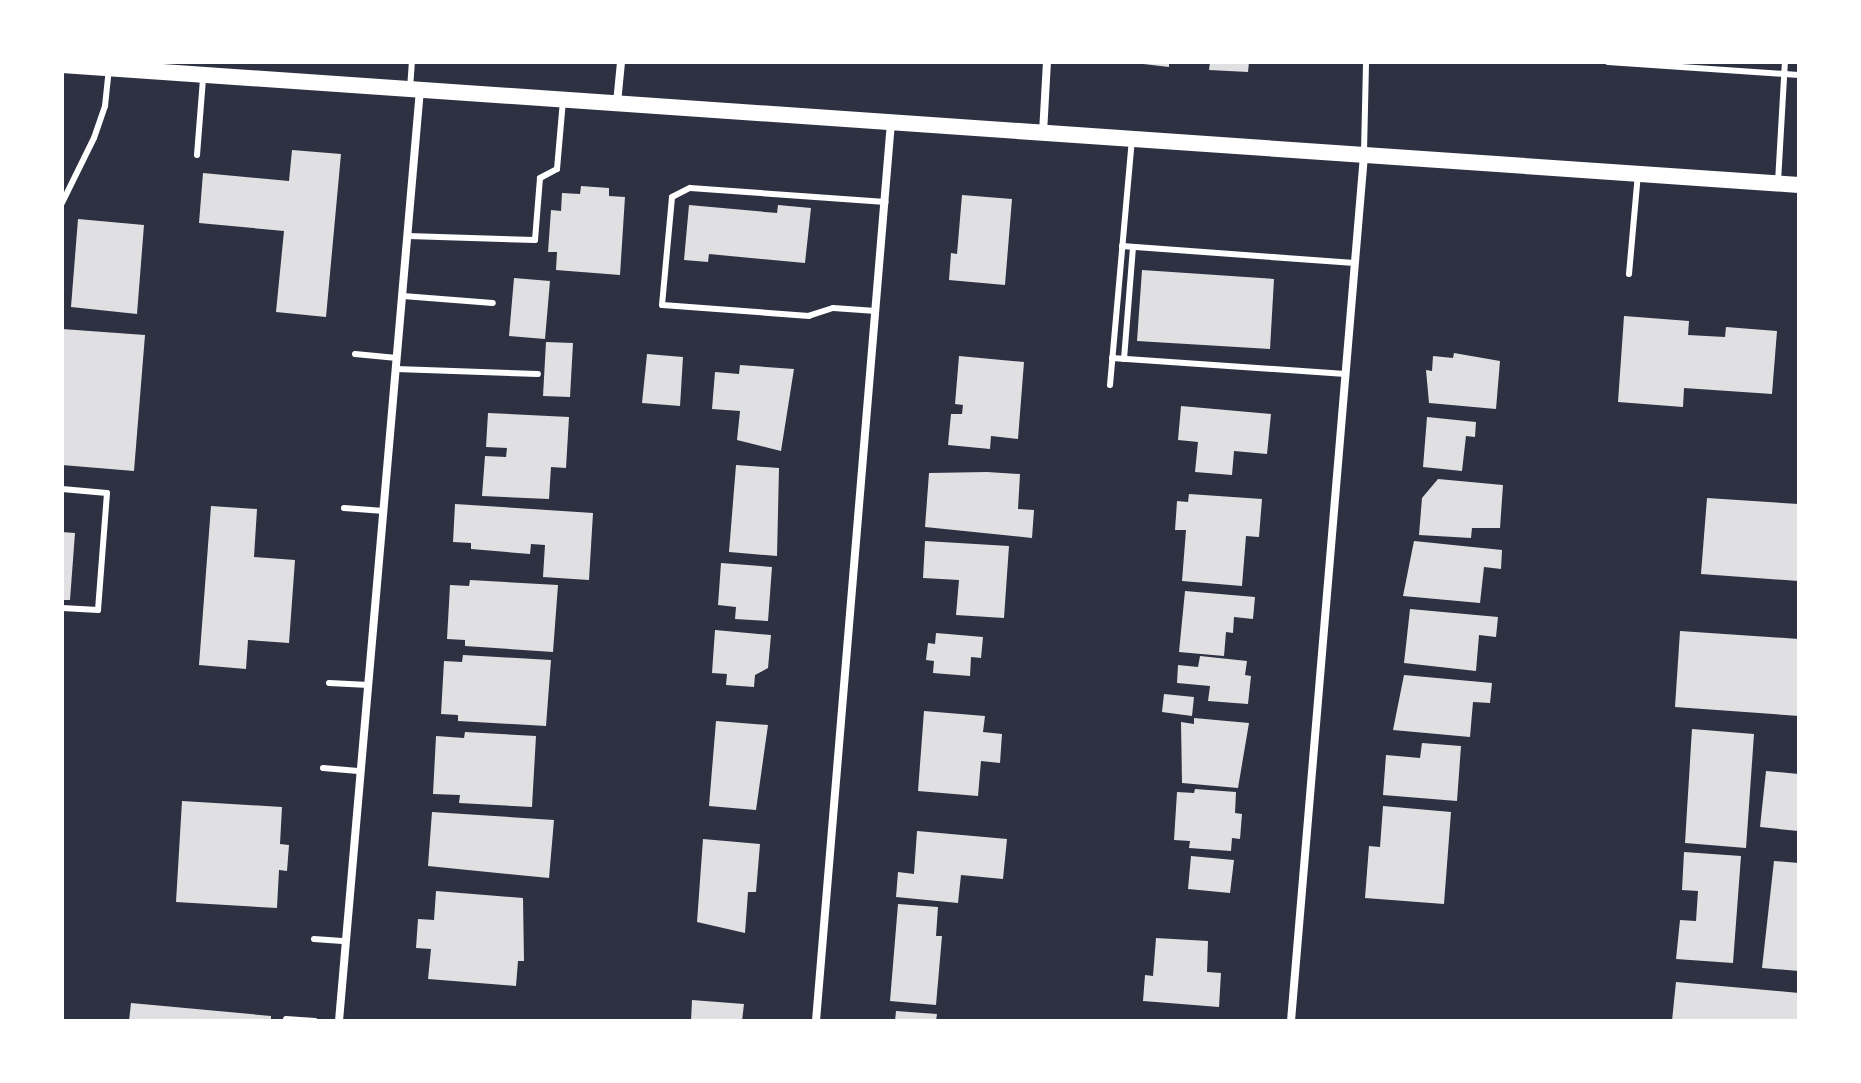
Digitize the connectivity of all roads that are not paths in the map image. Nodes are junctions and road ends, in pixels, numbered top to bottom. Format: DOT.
graph roads {
  1 [pos="412,62"];
  2 [pos="621,62"];
  3 [pos="1047,62"];
  4 [pos="1366,62"];
  5 [pos="1608,62"];
  6 [pos="1785,62"];
  7 [pos="62,65"];
  8 [pos="127,66"];
  9 [pos="109,68"];
  10 [pos="203,74"];
  11 [pos="1785,74"];
  12 [pos="1799,75"];
  13 [pos="415,89"];
  14 [pos="563,100"];
  15 [pos="617,103"];
  16 [pos="891,123"];
  17 [pos="1043,134"];
  18 [pos="1132,140"];
  19 [pos="197,155"];
  20 [pos="1364,156"];
  21 [pos="1638,174"];
  22 [pos="1778,183"];
  23 [pos="1799,185"];
  24 [pos="885,202"];
  25 [pos="62,203"];
  26 [pos="408,236"];
  27 [pos="1122,246"];
  28 [pos="1133,247"];
  29 [pos="1354,263"];
  30 [pos="1629,274"];
  31 [pos="403,296"];
  32 [pos="493,303"];
  33 [pos="876,311"];
  34 [pos="355,354"];
  35 [pos="397,358"];
  36 [pos="1112,358"];
  37 [pos="1124,359"];
  38 [pos="396,369"];
  39 [pos="538,374"];
  40 [pos="1345,374"];
  41 [pos="1110,385"];
  42 [pos="62,489"];
  43 [pos="344,508"];
  44 [pos="384,511"];
  45 [pos="62,608"];
  46 [pos="329,683"];
  47 [pos="369,685"];
  48 [pos="323,768"];
  49 [pos="361,771"];
  50 [pos="314,939"];
  51 [pos="346,941"];
  52 [pos="286,1019"];
  53 [pos="315,1021"];
  54 [pos="339,1021"];
  55 [pos="816,1021"];
  56 [pos="1291,1021"];
  1 -- 13 [label="lane"];
  2 -- 15 [label="street"];
  3 -- 17 [label="street"];
  4 -- 20 [label="lane"];
  5 -- 11 [label="lane"];
  6 -- 11 [label="lane"];
  7 -- 9 [label="main road"];
  8 -- 9 [label="main road"];
  8 -- 10 [label="main road"];
  9 -- 25 [label="lane"];
  10 -- 13 [label="main road"];
  10 -- 19 [label="lane"];
  11 -- 12 [label="lane"];
  11 -- 22 [label="lane"];
  13 -- 14 [label="main road"];
  13 -- 26 [label="street"];
  14 -- 15 [label="main road"];
  14 -- 26 [label="lane"];
  15 -- 16 [label="main road"];
  16 -- 17 [label="main road"];
  16 -- 24 [label="street"];
  17 -- 18 [label="main road"];
  18 -- 20 [label="main road"];
  18 -- 27 [label="lane"];
  20 -- 21 [label="main road"];
  20 -- 29 [label="street"];
  21 -- 22 [label="main road"];
  21 -- 30 [label="lane"];
  22 -- 23 [label="main road"];
  24 -- 33 [label="street"];
  24 -- 33 [label="lane"];
  26 -- 31 [label="street"];
  27 -- 28 [label="lane"];
  27 -- 36 [label="lane"];
  28 -- 29 [label="lane"];
  28 -- 37 [label="lane"];
  29 -- 40 [label="street"];
  31 -- 32 [label="lane"];
  31 -- 35 [label="street"];
  33 -- 55 [label="street"];
  34 -- 35 [label="lane"];
  35 -- 38 [label="street"];
  36 -- 37 [label="lane"];
  36 -- 41 [label="lane"];
  37 -- 40 [label="lane"];
  38 -- 39 [label="lane"];
  38 -- 44 [label="street"];
  40 -- 56 [label="street"];
  42 -- 45 [label="lane"];
  43 -- 44 [label="lane"];
  44 -- 47 [label="street"];
  46 -- 47 [label="lane"];
  47 -- 49 [label="street"];
  48 -- 49 [label="lane"];
  49 -- 51 [label="street"];
  50 -- 51 [label="lane"];
  51 -- 54 [label="street"];
  52 -- 53 [label="lane"];
}
